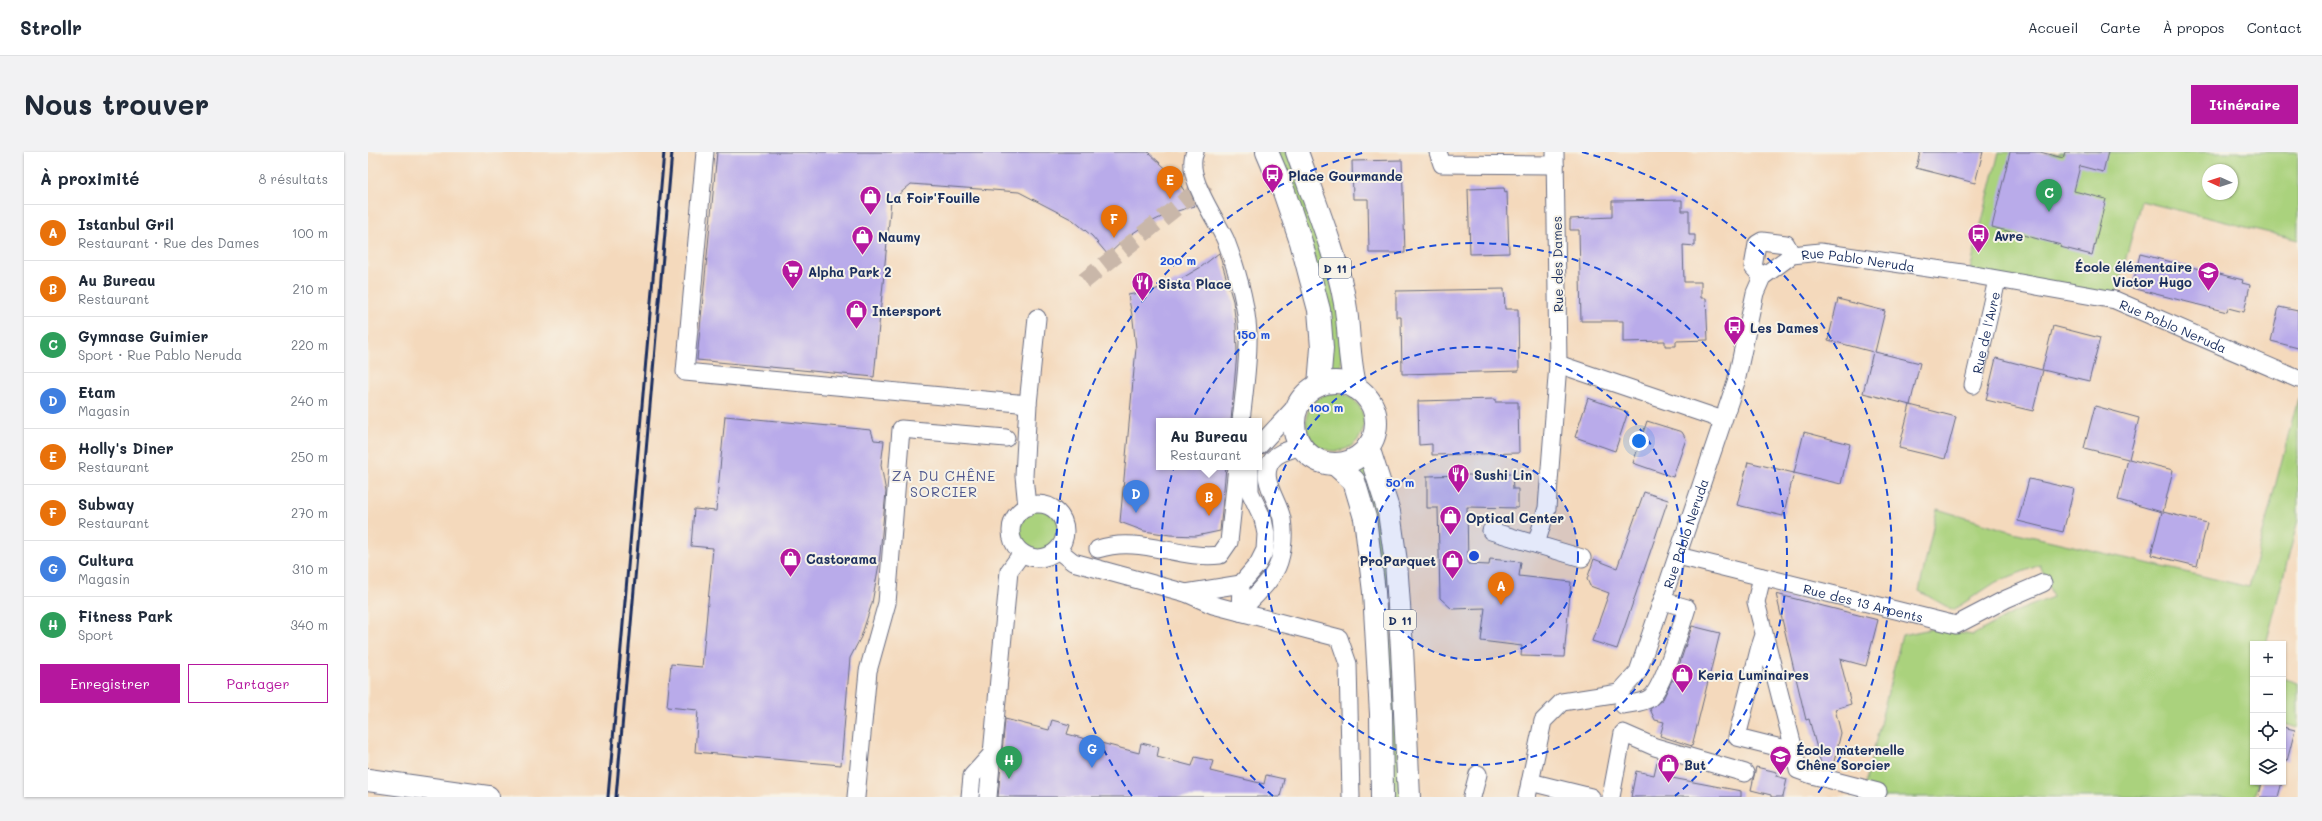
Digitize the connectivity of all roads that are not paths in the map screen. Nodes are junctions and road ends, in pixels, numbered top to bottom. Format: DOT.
graph roads {
  1 [pos="705,152"];
  2 [pos="1195,152"];
  3 [pos="1267,152"];
  4 [pos="1297,152"];
  5 [pos="1438,152"];
  6 [pos="1555,158"];
  7 [pos="1792,255"];
  8 [pos="1762,277"];
  9 [pos="1997,280"];
  10 [pos="1037,318"];
  11 [pos="1558,364"];
  12 [pos="2298,379"];
  13 [pos="1319,385"];
  14 [pos="1973,385"];
  15 [pos="1356,388"];
  16 [pos="1028,404"];
  17 [pos="1298,404"];
  18 [pos="1241,418"];
  19 [pos="1723,420"];
  20 [pos="1006,438"];
  21 [pos="1262,443"];
  22 [pos="1300,446"];
  23 [pos="1368,447"];
  24 [pos="1336,465"];
  25 [pos="1237,470"];
  26 [pos="1250,470"];
  27 [pos="1027,507"];
  28 [pos="1491,531"];
  29 [pos="1536,544"];
  30 [pos="1058,550"];
  31 [pos="1098,550"];
  32 [pos="1022,553"];
  33 [pos="1678,556"];
  34 [pos="1582,558"];
  35 [pos="1762,577"];
  36 [pos="1241,584"];
  37 [pos="2043,584"];
  38 [pos="1186,593"];
  39 [pos="1663,601"];
  40 [pos="1240,612"];
  41 [pos="1764,635"];
  42 [pos="1623,705"];
  43 [pos="1793,746"];
  44 [pos="992,754"];
  45 [pos="1745,773"];
  46 [pos="1478,774"];
  47 [pos="368,780"];
  48 [pos="1528,789"];
  49 [pos="1878,792"];
  50 [pos="1349,796"];
  51 [pos="488,797"];
  52 [pos="856,797"];
  53 [pos="970,797"];
  54 [pos="988,797"];
  55 [pos="1382,797"];
  56 [pos="1409,797"];
  57 [pos="1472,797"];
  58 [pos="1591,797"];
  59 [pos="1611,797"];
  1 -- 16 [label="street"];
  2 -- 18 [label="street"];
  3 -- 13 [label="main road, D 11"];
  4 -- 15 [label="main road, D 11"];
  5 -- 6 [label="street, Rue des Dames"];
  6 -- 11 [label="street, Rue des Dames"];
  7 -- 8 [label="street, Rue Pablo Neruda"];
  7 -- 8 [label="street"];
  7 -- 9 [label="street, Rue Pablo Neruda"];
  8 -- 19 [label="street, Rue Pablo Neruda"];
  9 -- 12 [label="street, Rue Pablo Neruda"];
  9 -- 14 [label="street, Rue de l'Avre"];
  10 -- 16 [label="street"];
  11 -- 19 [label="street"];
  11 -- 29 [label="street, Rue des Dames"];
  13 -- 15 [label="main road"];
  13 -- 17 [label="main road"];
  15 -- 23 [label="main road"];
  16 -- 27 [label="street"];
  17 -- 21 [label="street"];
  17 -- 22 [label="main road"];
  19 -- 33 [label="street, Rue Pablo Neruda"];
  20 -- 52 [label="street"];
  22 -- 24 [label="main road"];
  22 -- 40 [label="street"];
  23 -- 24 [label="main road"];
  23 -- 56 [label="main road, D 11"];
  24 -- 55 [label="main road, D 11"];
  25 -- 31 [label="street"];
  26 -- 36 [label="street"];
  27 -- 30 [label="street"];
  27 -- 32 [label="street"];
  28 -- 29 [label="street"];
  29 -- 34 [label="street"];
  30 -- 32 [label="street"];
  30 -- 38 [label="street"];
  32 -- 44 [label="street"];
  33 -- 35 [label="street, Rue des 13 Arpents"];
  33 -- 39 [label="street, Rue Pablo Neruda"];
  35 -- 37 [label="street, Rue des 13 Arpents"];
  35 -- 41 [label="street"];
  36 -- 38 [label="street"];
  36 -- 40 [label="street"];
  38 -- 40 [label="street"];
  39 -- 42 [label="street"];
  39 -- 48 [label="street, Rue Pablo Neruda"];
  40 -- 50 [label="street"];
  41 -- 43 [label="street"];
  41 -- 43 [label="street"];
  43 -- 49 [label="street"];
  44 -- 53 [label="street"];
  44 -- 54 [label="street"];
  45 -- 59 [label="street"];
  46 -- 57 [label="street"];
  47 -- 51 [label="main road"];
  48 -- 58 [label="street"];
}
